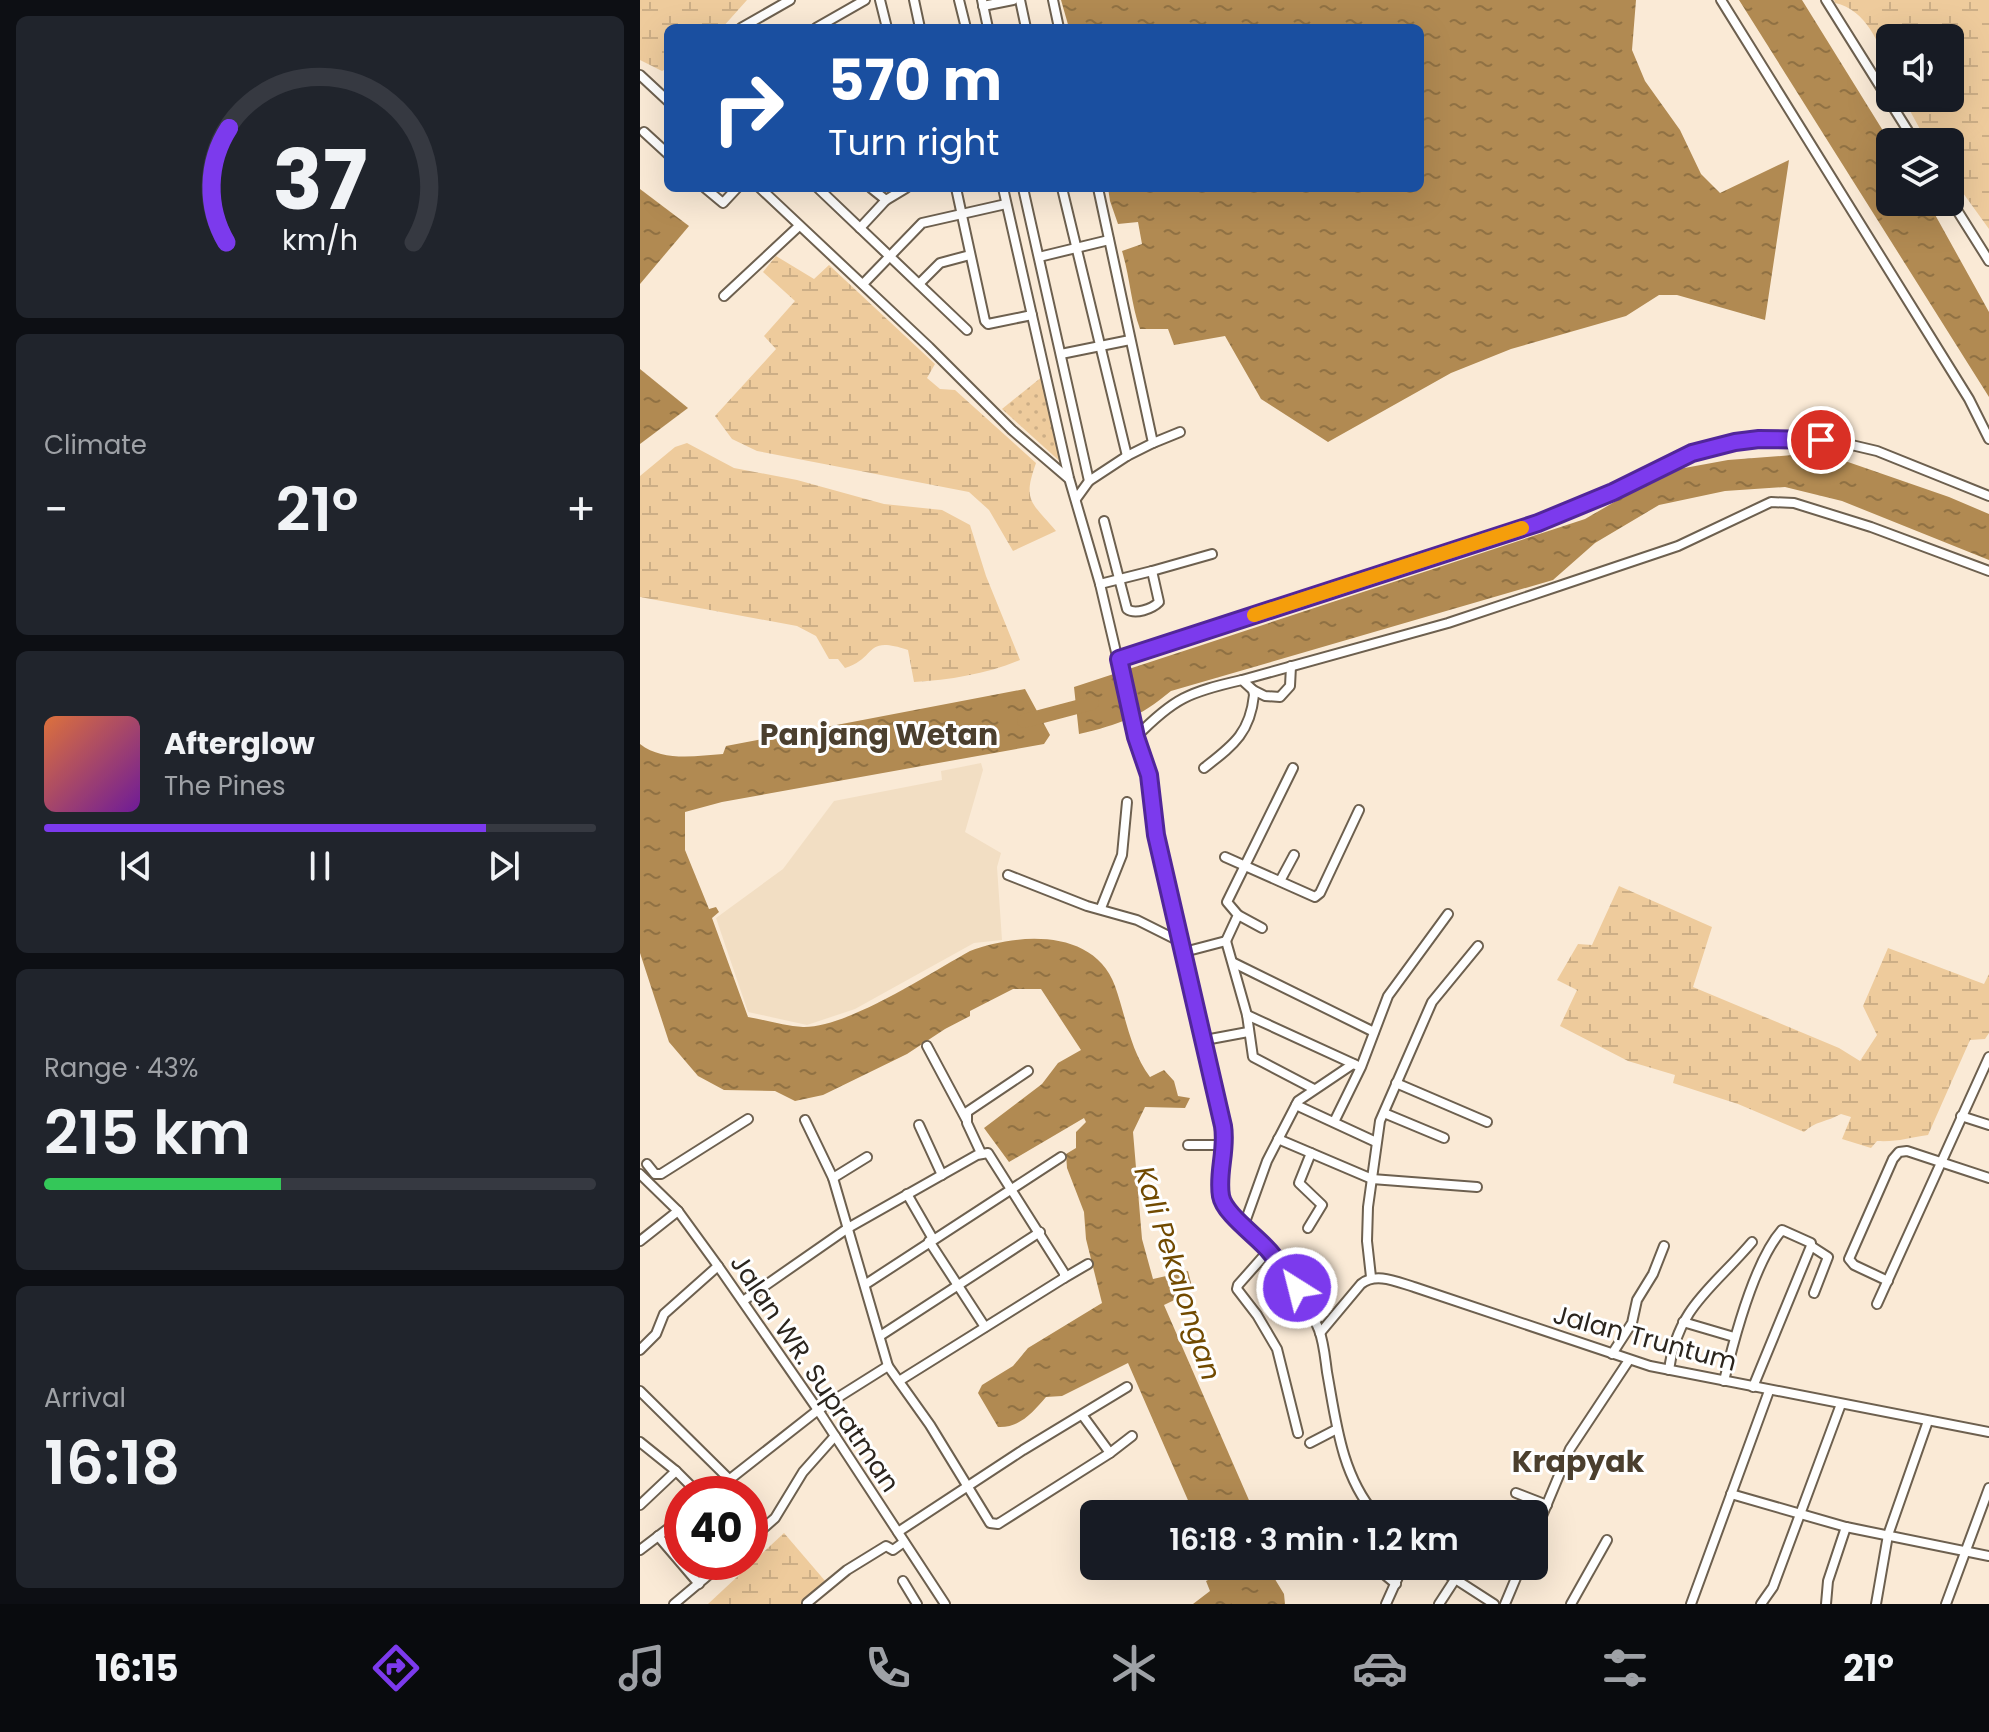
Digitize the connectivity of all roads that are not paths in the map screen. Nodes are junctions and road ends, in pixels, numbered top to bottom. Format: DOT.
graph roads {
  1 [pos="790,0"];
  2 [pos="865,0"];
  3 [pos="880,0"];
  4 [pos="914,0"];
  5 [pos="959,0"];
  6 [pos="1013,0"];
  7 [pos="1020,0"];
  8 [pos="1053,0"];
  9 [pos="1721,0"];
  10 [pos="1826,0"];
  11 [pos="776,3"];
  12 [pos="982,3"];
  13 [pos="747,24"];
  14 [pos="823,24"];
  15 [pos="884,24"];
  16 [pos="919,24"];
  17 [pos="965,24"];
  18 [pos="987,24"];
  19 [pos="1025,24"];
  20 [pos="1058,24"];
  21 [pos="640,75"];
  22 [pos="664,95"];
  23 [pos="1906,128"];
  24 [pos="644,132"];
  25 [pos="664,150"];
  26 [pos="710,192"];
  27 [pos="733,192"];
  28 [pos="764,192"];
  29 [pos="822,192"];
  30 [pos="876,192"];
  31 [pos="899,192"];
  32 [pos="957,192"];
  33 [pos="1004,192"];
  34 [pos="1024,192"];
  35 [pos="1063,192"];
  36 [pos="1099,192"];
  37 [pos="886,200"];
  38 [pos="1006,204"];
  39 [pos="962,213"];
  40 [pos="1961,216"];
  41 [pos="799,226"];
  42 [pos="860,228"];
  43 [pos="1109,240"];
  44 [pos="1076,249"];
  45 [pos="970,255"];
  46 [pos="890,256"];
  47 [pos="1039,257"];
  48 [pos="1989,261"];
  49 [pos="863,284"];
  50 [pos="919,284"];
  51 [pos="724,296"];
  52 [pos="1032,315"];
  53 [pos="967,330"];
  54 [pos="1130,340"];
  55 [pos="1102,345"];
  56 [pos="1061,354"];
  57 [pos="1180,432"];
  58 [pos="1989,439"];
  59 [pos="1153,443"];
  60 [pos="1127,456"];
  61 [pos="1069,478"];
  62 [pos="1089,481"];
  63 [pos="1989,496"];
  64 [pos="1076,499"];
  65 [pos="1104,521"];
  66 [pos="1212,554"];
  67 [pos="1152,571"];
  68 [pos="1989,571"];
  69 [pos="1119,579"];
  70 [pos="1100,584"];
  71 [pos="1119,659"];
  72 [pos="1291,666"];
  73 [pos="1242,680"];
  74 [pos="1253,690"];
  75 [pos="1135,732"];
  76 [pos="1204,768"];
  77 [pos="1293,768"];
  78 [pos="1127,802"];
  79 [pos="1359,810"];
  80 [pos="1294,855"];
  81 [pos="1225,857"];
  82 [pos="1245,866"];
  83 [pos="1008,875"];
  84 [pos="1280,881"];
  85 [pos="1101,908"];
  86 [pos="1448,914"];
  87 [pos="1238,915"];
  88 [pos="1262,928"];
  89 [pos="1226,941"];
  90 [pos="1478,946"];
  91 [pos="1183,947"];
  92 [pos="1234,963"];
  93 [pos="1247,1015"];
  94 [pos="1248,1032"];
  95 [pos="1374,1032"];
  96 [pos="1205,1040"];
  97 [pos="927,1046"];
  98 [pos="1989,1057"];
  99 [pos="1357,1065"];
  100 [pos="1028,1071"];
  101 [pos="1396,1083"];
  102 [pos="1314,1089"];
  103 [pos="1296,1105"];
  104 [pos="1384,1113"];
  105 [pos="1961,1116"];
  106 [pos="748,1119"];
  107 [pos="805,1120"];
  108 [pos="966,1120"];
  109 [pos="1334,1122"];
  110 [pos="1487,1122"];
  111 [pos="919,1125"];
  112 [pos="1989,1125"];
  113 [pos="1444,1138"];
  114 [pos="1278,1139"];
  115 [pos="1376,1142"];
  116 [pos="1188,1145"];
  117 [pos="1225,1145"];
  118 [pos="640,1153"];
  119 [pos="981,1153"];
  120 [pos="1311,1153"];
  121 [pos="867,1157"];
  122 [pos="1061,1157"];
  123 [pos="1941,1162"];
  124 [pos="647,1164"];
  125 [pos="942,1175"];
  126 [pos="642,1176"];
  127 [pos="833,1178"];
  128 [pos="1989,1178"];
  129 [pos="1372,1179"];
  130 [pos="1477,1187"];
  131 [pos="1010,1188"];
  132 [pos="907,1194"];
  133 [pos="678,1211"];
  134 [pos="1244,1225"];
  135 [pos="848,1228"];
  136 [pos="1308,1228"];
  137 [pos="1040,1232"];
  138 [pos="931,1240"];
  139 [pos="640,1241"];
  140 [pos="1752,1242"];
  141 [pos="1664,1246"];
  142 [pos="1811,1246"];
  143 [pos="1269,1250"];
  144 [pos="1088,1264"];
  145 [pos="718,1266"];
  146 [pos="1371,1277"];
  147 [pos="1063,1279"];
  148 [pos="1888,1281"];
  149 [pos="866,1284"];
  150 [pos="957,1284"];
  151 [pos="1814,1293"];
  152 [pos="743,1301"];
  153 [pos="1877,1304"];
  154 [pos="1683,1322"];
  155 [pos="985,1327"];
  156 [pos="1320,1333"];
  157 [pos="880,1336"];
  158 [pos="1734,1337"];
  159 [pos="641,1346"];
  160 [pos="1612,1354"];
  161 [pos="1629,1360"];
  162 [pos="888,1366"];
  163 [pos="1669,1370"];
  164 [pos="899,1381"];
  165 [pos="1724,1381"];
  166 [pos="1127,1387"];
  167 [pos="1753,1387"];
  168 [pos="1769,1391"];
  169 [pos="641,1395"];
  170 [pos="1841,1404"];
  171 [pos="815,1412"];
  172 [pos="1083,1416"];
  173 [pos="1928,1421"];
  174 [pos="1337,1429"];
  175 [pos="1989,1432"];
  176 [pos="1298,1433"];
  177 [pos="835,1436"];
  178 [pos="1132,1436"];
  179 [pos="640,1442"];
  180 [pos="1310,1443"];
  181 [pos="1110,1453"];
  182 [pos="676,1471"];
  183 [pos="681,1476"];
  184 [pos="726,1476"];
  185 [pos="733,1476"];
  186 [pos="968,1487"];
  187 [pos="1989,1488"];
  188 [pos="1516,1493"];
  189 [pos="1731,1494"];
  190 [pos="1366,1500"];
  191 [pos="1534,1500"];
  192 [pos="1548,1503"];
  193 [pos="640,1505"];
  194 [pos="1801,1514"];
  195 [pos="768,1524"];
  196 [pos="1846,1527"];
  197 [pos="664,1532"];
  198 [pos="898,1532"];
  199 [pos="1888,1535"];
  200 [pos="658,1536"];
  201 [pos="1607,1540"];
  202 [pos="898,1546"];
  203 [pos="640,1550"];
  204 [pos="1966,1551"];
  205 [pos="1989,1556"];
  206 [pos="704,1580"];
  207 [pos="1391,1580"];
  208 [pos="1398,1580"];
  209 [pos="1515,1580"];
  210 [pos="903,1581"];
  211 [pos="1454,1581"];
  212 [pos="699,1584"];
  213 [pos="1396,1584"];
  214 [pos="1482,1601"];
  215 [pos="807,1603"];
  216 [pos="944,1603"];
  217 [pos="674,1604"];
  218 [pos="917,1604"];
  219 [pos="1386,1604"];
  220 [pos="1439,1604"];
  221 [pos="1494,1604"];
  222 [pos="1505,1604"];
  223 [pos="1571,1604"];
  224 [pos="1691,1604"];
  225 [pos="1761,1604"];
  226 [pos="1826,1604"];
  227 [pos="1876,1604"];
  228 [pos="1946,1604"];
  1 -- 11 [label="street"];
  2 -- 14 [label="street"];
  3 -- 15 [label="street"];
  4 -- 16 [label="street"];
  5 -- 17 [label="street"];
  6 -- 12 [label="street"];
  7 -- 19 [label="street"];
  8 -- 20 [label="street"];
  9 -- 58 [label="street"];
  10 -- 23 [label="street"];
  11 -- 13 [label="street"];
  12 -- 18 [label="street"];
  21 -- 22 [label="street"];
  24 -- 25 [label="street"];
  26 -- 27 [label="street"];
  28 -- 41 [label="street"];
  29 -- 42 [label="street"];
  30 -- 37 [label="street"];
  31 -- 37 [label="street"];
  32 -- 39 [label="street"];
  33 -- 38 [label="street"];
  34 -- 47 [label="street"];
  35 -- 44 [label="street"];
  36 -- 43 [label="street"];
  37 -- 42 [label="street"];
  38 -- 39 [label="street"];
  38 -- 52 [label="street"];
  39 -- 45 [label="street"];
  39 -- 46 [label="street"];
  40 -- 48 [label="street"];
  41 -- 49 [label="street"];
  41 -- 51 [label="street"];
  42 -- 46 [label="street"];
  43 -- 44 [label="street"];
  43 -- 54 [label="street"];
  44 -- 47 [label="street"];
  44 -- 55 [label="street"];
  45 -- 50 [label="street"];
  45 -- 52 [label="street"];
  46 -- 49 [label="street"];
  46 -- 50 [label="street"];
  47 -- 56 [label="street"];
  49 -- 61 [label="street"];
  50 -- 53 [label="street"];
  52 -- 61 [label="street"];
  54 -- 55 [label="street"];
  54 -- 59 [label="street"];
  55 -- 56 [label="street"];
  55 -- 60 [label="street"];
  56 -- 62 [label="street"];
  57 -- 59 [label="street"];
  59 -- 60 [label="street"];
  60 -- 62 [label="street"];
  61 -- 64 [label="street"];
  62 -- 64 [label="street"];
  63 -- 71 [label="street"];
  64 -- 70 [label="street"];
  65 -- 69 [label="street"];
  66 -- 67 [label="street"];
  67 -- 69 [label="street"];
  67 -- 69 [label="street"];
  68 -- 72 [label="street"];
  69 -- 70 [label="street"];
  70 -- 71 [label="street"];
  71 -- 75 [label="street"];
  72 -- 73 [label="street"];
  72 -- 74 [label="street"];
  73 -- 74 [label="street"];
  73 -- 75 [label="street"];
  74 -- 76 [label="street"];
  75 -- 91 [label="street"];
  77 -- 82 [label="street"];
  78 -- 85 [label="street"];
  79 -- 84 [label="street"];
  80 -- 84 [label="street"];
  81 -- 82 [label="street"];
  82 -- 84 [label="street"];
  82 -- 87 [label="street"];
  83 -- 85 [label="street"];
  85 -- 91 [label="street"];
  86 -- 95 [label="street"];
  87 -- 88 [label="street"];
  87 -- 89 [label="street"];
  89 -- 91 [label="street"];
  89 -- 92 [label="street"];
  90 -- 101 [label="street"];
  91 -- 96 [label="street"];
  92 -- 93 [label="street"];
  92 -- 95 [label="street"];
  93 -- 94 [label="street"];
  93 -- 99 [label="street"];
  94 -- 96 [label="street"];
  94 -- 102 [label="street"];
  95 -- 99 [label="street"];
  96 -- 117 [label="street"];
  97 -- 108 [label="street"];
  98 -- 105 [label="street"];
  99 -- 102 [label="street"];
  99 -- 109 [label="street"];
  100 -- 108 [label="street"];
  101 -- 104 [label="street"];
  101 -- 110 [label="street"];
  102 -- 103 [label="street"];
  103 -- 109 [label="street"];
  103 -- 114 [label="street"];
  104 -- 113 [label="street"];
  104 -- 115 [label="street"];
  105 -- 112 [label="street"];
  105 -- 123 [label="street"];
  106 -- 124 [label="street"];
  107 -- 127 [label="street"];
  108 -- 119 [label="street"];
  109 -- 115 [label="street"];
  111 -- 125 [label="street"];
  114 -- 120 [label="street"];
  114 -- 134 [label="street"];
  115 -- 129 [label="street"];
  116 -- 117 [label="street"];
  117 -- 134 [label="street"];
  118 -- 124 [label="street"];
  119 -- 125 [label="street"];
  119 -- 131 [label="street"];
  120 -- 129 [label="street"];
  120 -- 136 [label="street"];
  121 -- 127 [label="street"];
  122 -- 131 [label="street"];
  123 -- 128 [label="street"];
  123 -- 148 [label="street"];
  123 -- 148 [label="street"];
  124 -- 126 [label="street"];
  125 -- 132 [label="street"];
  126 -- 133 [label="street, Jalan WR. Supratman"];
  127 -- 135 [label="street"];
  129 -- 130 [label="street"];
  129 -- 146 [label="street"];
  131 -- 137 [label="street"];
  131 -- 138 [label="street"];
  132 -- 135 [label="street"];
  132 -- 138 [label="street"];
  133 -- 139 [label="street"];
  133 -- 145 [label="street, Jalan WR. Supratman"];
  134 -- 143 [label="street"];
  135 -- 149 [label="street"];
  135 -- 152 [label="street"];
  137 -- 147 [label="street"];
  137 -- 150 [label="street"];
  138 -- 149 [label="street"];
  138 -- 150 [label="street"];
  140 -- 154 [label="street"];
  141 -- 160 [label="street"];
  142 -- 151 [label="street"];
  142 -- 158 [label="street"];
  142 -- 167 [label="street"];
  143 -- 156 [label="street"];
  143 -- 176 [label="street"];
  144 -- 147 [label="street"];
  145 -- 152 [label="street, Jalan WR. Supratman"];
  145 -- 159 [label="street"];
  146 -- 156 [label="street"];
  146 -- 160 [label="street, Jalan Truntum"];
  147 -- 155 [label="street"];
  148 -- 153 [label="street"];
  149 -- 157 [label="street"];
  150 -- 155 [label="street"];
  150 -- 157 [label="street"];
  152 -- 171 [label="street, Jalan WR. Supratman"];
  154 -- 158 [label="street"];
  154 -- 163 [label="street"];
  155 -- 164 [label="street"];
  156 -- 174 [label="street"];
  157 -- 162 [label="street"];
  158 -- 165 [label="street"];
  160 -- 161 [label="street, Jalan Truntum"];
  161 -- 163 [label="street, Jalan Truntum"];
  161 -- 192 [label="street"];
  162 -- 164 [label="street"];
  162 -- 171 [label="street"];
  163 -- 165 [label="street, Jalan Truntum"];
  164 -- 186 [label="street"];
  165 -- 167 [label="street, Jalan Truntum"];
  166 -- 172 [label="street"];
  167 -- 168 [label="street, Jalan Truntum"];
  168 -- 170 [label="street, Jalan Truntum"];
  168 -- 189 [label="street"];
  169 -- 184 [label="street"];
  170 -- 173 [label="street, Jalan Truntum"];
  170 -- 194 [label="street"];
  171 -- 177 [label="street, Jalan WR. Supratman"];
  171 -- 185 [label="street"];
  172 -- 181 [label="street"];
  172 -- 186 [label="street"];
  173 -- 175 [label="street, Jalan Truntum"];
  173 -- 199 [label="street"];
  174 -- 180 [label="street"];
  174 -- 190 [label="street"];
  177 -- 195 [label="street"];
  177 -- 198 [label="street, Jalan WR. Supratman"];
  178 -- 181 [label="street"];
  179 -- 182 [label="street"];
  181 -- 186 [label="street"];
  182 -- 183 [label="street"];
  182 -- 193 [label="street"];
  186 -- 198 [label="street"];
  187 -- 204 [label="street"];
  188 -- 191 [label="street"];
  189 -- 194 [label="street"];
  189 -- 224 [label="street"];
  194 -- 196 [label="street"];
  194 -- 225 [label="street"];
  196 -- 199 [label="street"];
  196 -- 226 [label="street"];
  197 -- 200 [label="street"];
  198 -- 202 [label="street, Jalan WR. Supratman"];
  199 -- 204 [label="street"];
  199 -- 227 [label="street"];
  200 -- 203 [label="street"];
  200 -- 212 [label="street"];
  201 -- 223 [label="street"];
  202 -- 215 [label="street"];
  202 -- 216 [label="street, Jalan WR. Supratman"];
  204 -- 205 [label="street"];
  204 -- 228 [label="street"];
  206 -- 212 [label="street"];
  207 -- 213 [label="street"];
  208 -- 213 [label="street"];
  209 -- 222 [label="street"];
  210 -- 218 [label="street"];
  211 -- 214 [label="street"];
  211 -- 220 [label="street"];
  212 -- 217 [label="street"];
  213 -- 219 [label="street"];
  214 -- 221 [label="street"];
}
